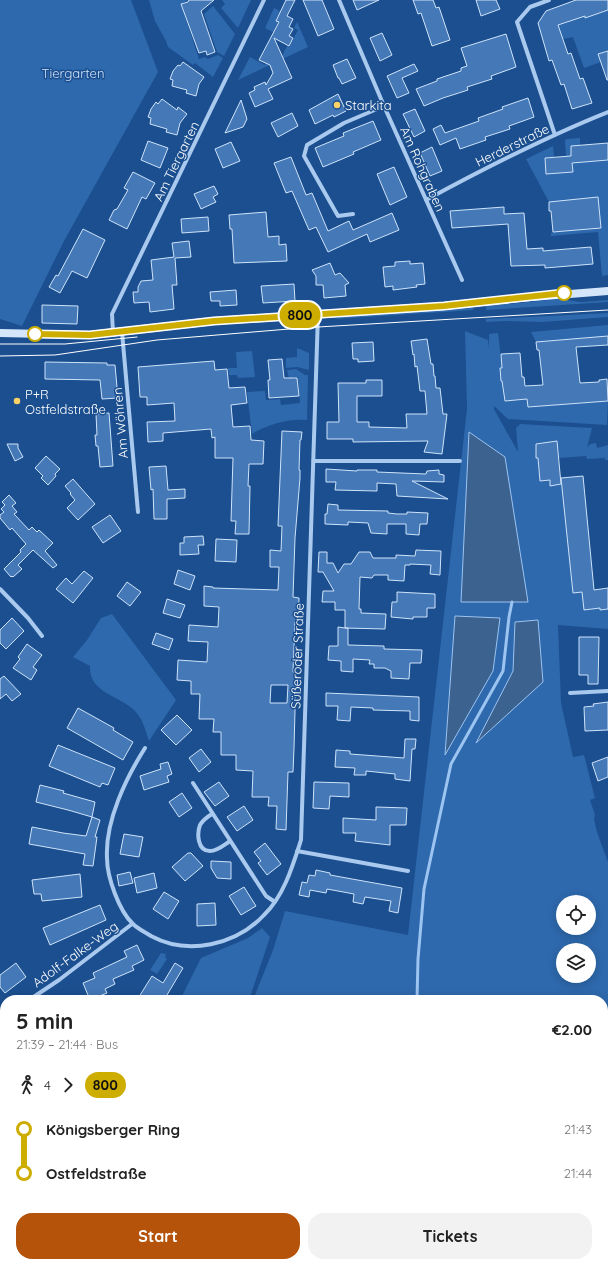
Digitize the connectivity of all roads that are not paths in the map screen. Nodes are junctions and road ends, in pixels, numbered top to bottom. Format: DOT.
graph roads {
  1 [pos="264,0"];
  2 [pos="339,0"];
  3 [pos="549,0"];
  4 [pos="384,106"];
  5 [pos="608,112"];
  6 [pos="555,135"];
  7 [pos="426,200"];
  8 [pos="353,214"];
  9 [pos="462,280"];
  10 [pos="608,291"];
  11 [pos="318,314"];
  12 [pos="118,332"];
  13 [pos="0,333"];
  14 [pos="312,461"];
  15 [pos="460,461"];
  16 [pos="138,512"];
  17 [pos="0,589"];
  18 [pos="42,636"];
  19 [pos="608,691"];
  20 [pos="570,693"];
  21 [pos="145,748"];
  22 [pos="193,784"];
  23 [pos="212,814"];
  24 [pos="230,841"];
  25 [pos="297,851"];
  26 [pos="408,871"];
  27 [pos="275,902"];
  28 [pos="132,924"];
  29 [pos="37,995"];
  1 -- 12 [label="street, Am Tiergarten"];
  2 -- 4 [label="street, Am Rohgraben"];
  3 -- 6 [label="street"];
  4 -- 7 [label="street, Am Rohgraben"];
  4 -- 8 [label="street"];
  5 -- 6 [label="street, Herderstraße"];
  6 -- 7 [label="street, Herderstraße"];
  7 -- 9 [label="street, Am Rohgraben"];
  10 -- 11 [label="main road"];
  11 -- 12 [label="main road"];
  11 -- 14 [label="street, Süßeroder Straße"];
  12 -- 13 [label="main road"];
  12 -- 16 [label="street, Am Wöhren"];
  14 -- 15 [label="street"];
  14 -- 25 [label="street, Süßeroder Straße"];
  17 -- 18 [label="street"];
  19 -- 20 [label="street"];
  21 -- 28 [label="street"];
  22 -- 23 [label="street"];
  23 -- 24 [label="street"];
  23 -- 24 [label="street"];
  24 -- 27 [label="street"];
  25 -- 26 [label="street"];
  25 -- 27 [label="street, Süßeroder Straße"];
  27 -- 28 [label="street, Süßeroder Straße"];
  28 -- 29 [label="street, Adolf-Falke-Weg"];
}
